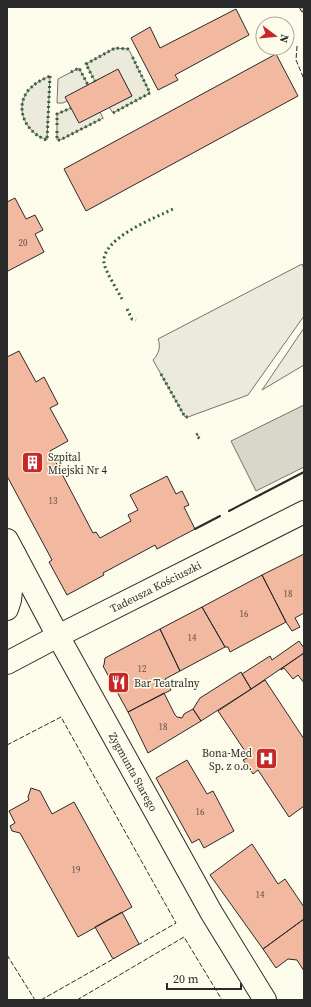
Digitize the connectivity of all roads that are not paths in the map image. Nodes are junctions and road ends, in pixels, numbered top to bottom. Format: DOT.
graph roads {
  1 [pos="304,512"];
  2 [pos="11,547"];
  3 [pos="7,609"];
  4 [pos="58,636"];
  5 [pos="7,664"];
  6 [pos="265,1000"];
  1 -- 4 [label="street, Tadeusza Kościuszki"];
  2 -- 3 [label="street"];
  2 -- 4 [label="street, Zygmunta Starego"];
  4 -- 5 [label="street, Tadeusza Kościuszki"];
  4 -- 6 [label="street, Zygmunta Starego"];
}
